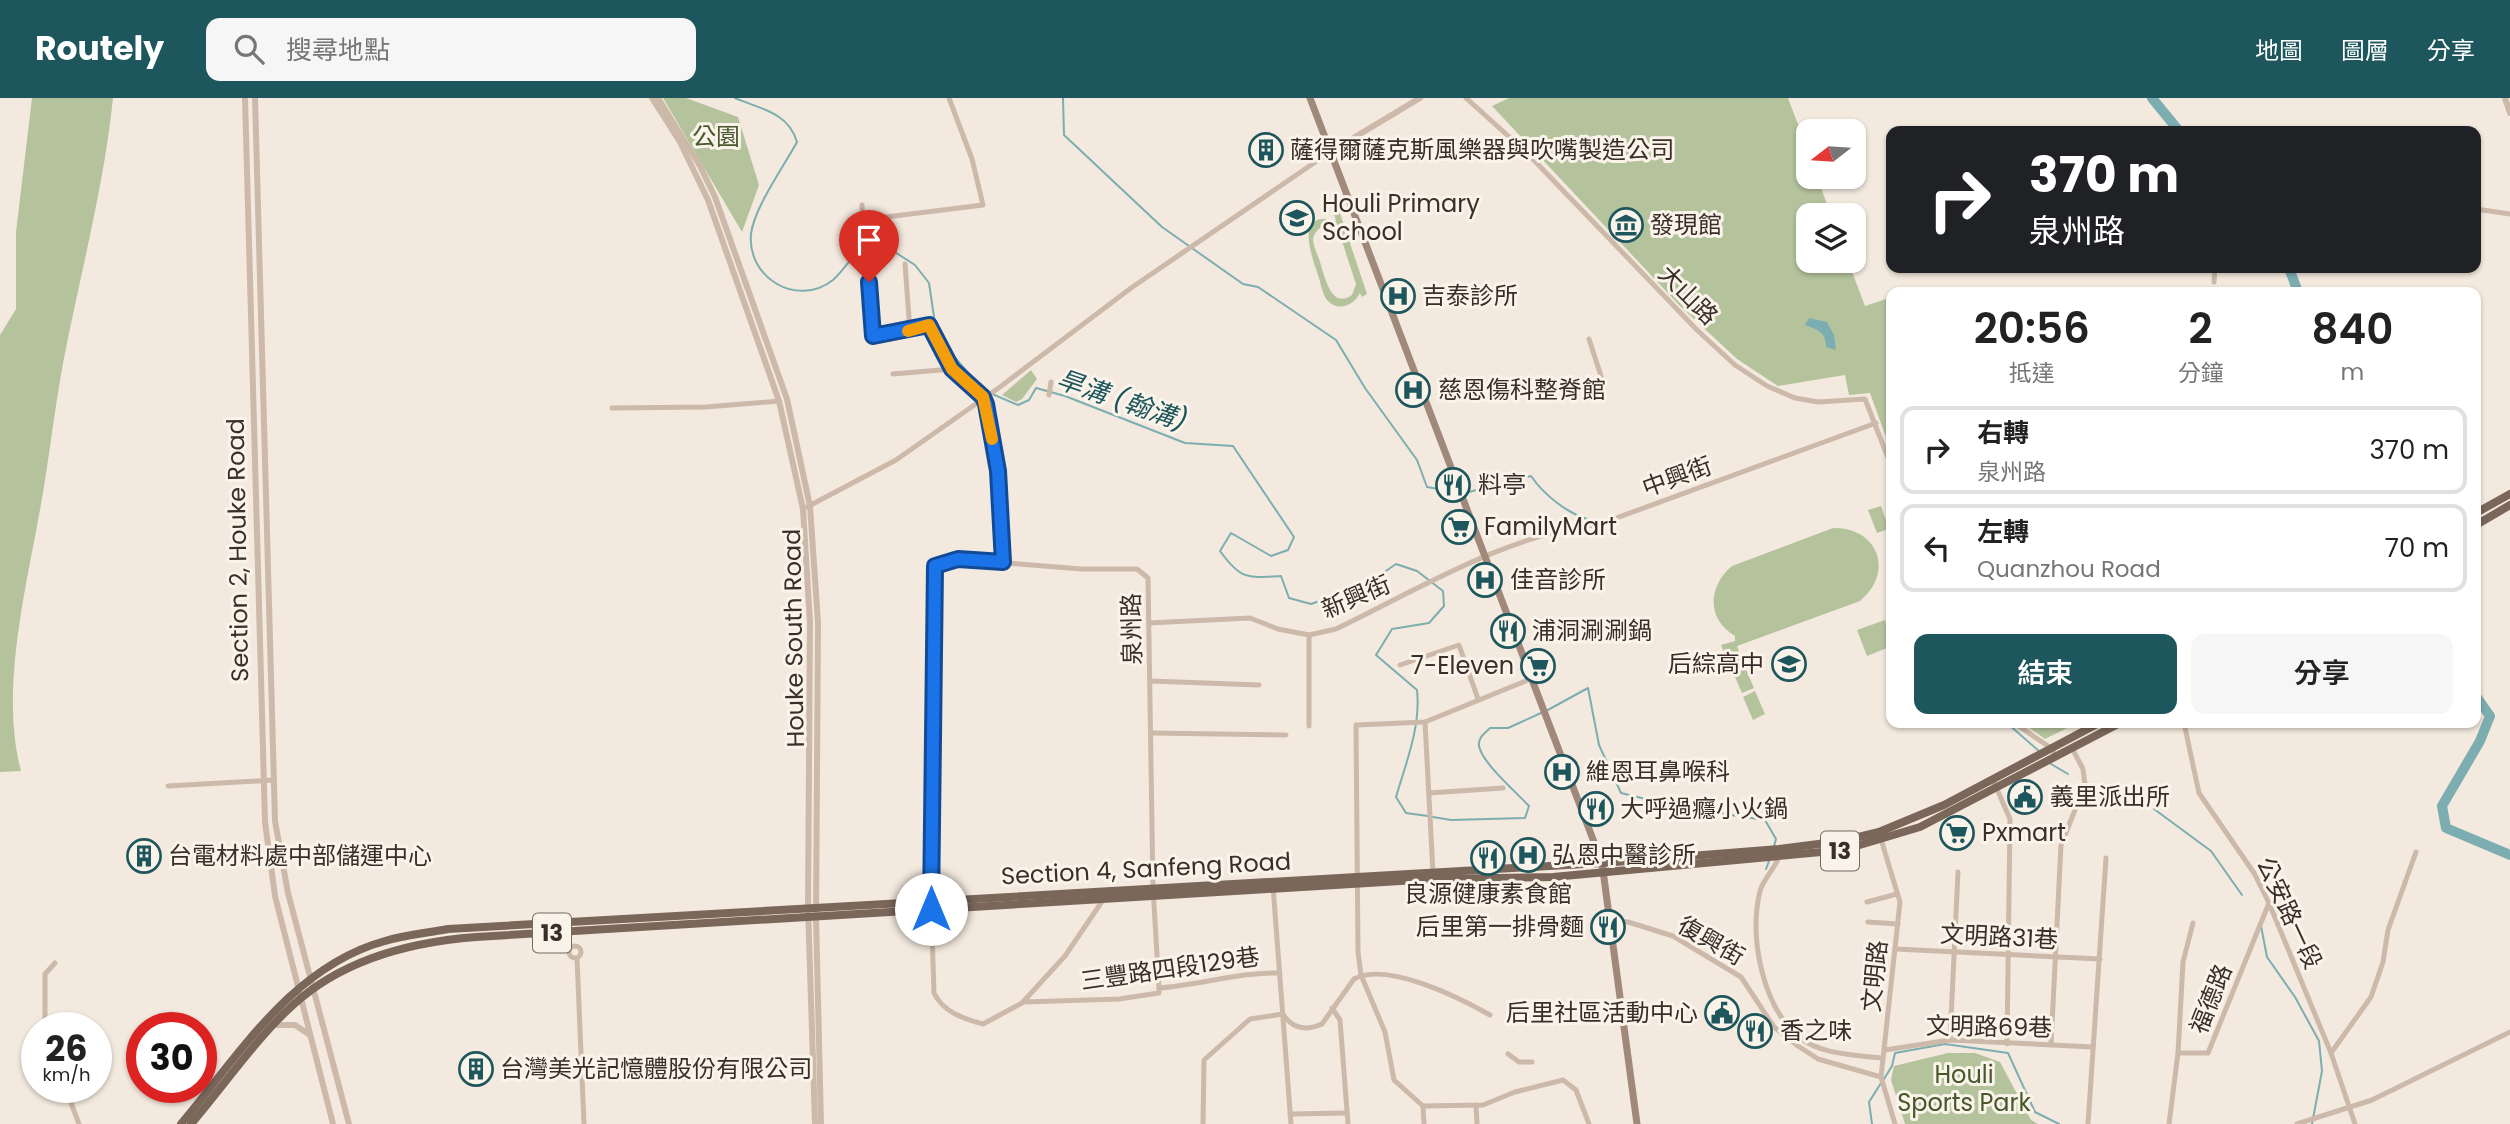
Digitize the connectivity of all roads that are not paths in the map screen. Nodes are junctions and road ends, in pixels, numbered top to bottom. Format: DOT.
graph roads {
  1 [pos="245,98"];
  2 [pos="255,98"];
  3 [pos="652,98"];
  4 [pos="657,98"];
  5 [pos="949,98"];
  6 [pos="1310,98"];
  7 [pos="1420,98"];
  8 [pos="1466,98"];
  9 [pos="2505,98"];
  10 [pos="2510,113"];
  11 [pos="256,149"];
  12 [pos="246,151"];
  13 [pos="1330,152"];
  14 [pos="862,205"];
  15 [pos="2481,210"];
  16 [pos="2510,214"];
  17 [pos="862,220"];
  18 [pos="863,234"];
  19 [pos="867,255"];
  20 [pos="905,264"];
  21 [pos="2215,273"];
  22 [pos="2214,282"];
  23 [pos="910,331"];
  24 [pos="1589,339"];
  25 [pos="252,359"];
  26 [pos="263,359"];
  27 [pos="952,369"];
  28 [pos="893,374"];
  29 [pos="1601,376"];
  30 [pos="1051,382"];
  31 [pos="988,395"];
  32 [pos="1049,395"];
  33 [pos="783,400"];
  34 [pos="612,408"];
  35 [pos="1876,423"];
  36 [pos="1886,451"];
  37 [pos="2510,494"];
  38 [pos="2510,505"];
  39 [pos="806,508"];
  40 [pos="2481,510"];
  41 [pos="2481,522"];
  42 [pos="1488,557"];
  43 [pos="1003,562"];
  44 [pos="1149,623"];
  45 [pos="260,627"];
  46 [pos="269,627"];
  47 [pos="1308,635"];
  48 [pos="1400,665"];
  49 [pos="1532,678"];
  50 [pos="1150,681"];
  51 [pos="1259,685"];
  52 [pos="1478,699"];
  53 [pos="1425,722"];
  54 [pos="1309,726"];
  55 [pos="2021,728"];
  56 [pos="2089,728"];
  57 [pos="2110,728"];
  58 [pos="2185,728"];
  59 [pos="1151,733"];
  60 [pos="1286,736"];
  61 [pos="2068,738"];
  62 [pos="2072,748"];
  63 [pos="2053,752"];
  64 [pos="274,780"];
  65 [pos="263,781"];
  66 [pos="1995,784"];
  67 [pos="168,786"];
  68 [pos="1503,788"];
  69 [pos="1429,793"];
  70 [pos="1880,836"];
  71 [pos="2416,852"];
  72 [pos="1780,853"];
  73 [pos="2106,858"];
  74 [pos="1602,863"];
  75 [pos="1958,872"];
  76 [pos="1604,873"];
  77 [pos="1433,875"];
  78 [pos="1357,880"];
  79 [pos="1273,886"];
  80 [pos="1154,893"];
  81 [pos="1897,894"];
  82 [pos="1102,896"];
  83 [pos="930,900"];
  84 [pos="1867,902"];
  85 [pos="2269,903"];
  86 [pos="812,907"];
  87 [pos="931,909"];
  88 [pos="812,917"];
  89 [pos="573,921"];
  90 [pos="1612,921"];
  91 [pos="1868,922"];
  92 [pos="2193,922"];
  93 [pos="1898,924"];
  94 [pos="573,932"];
  95 [pos="1896,950"];
  96 [pos="1955,952"];
  97 [pos="2010,956"];
  98 [pos="2056,958"];
  99 [pos="2100,960"];
  100 [pos="55,963"];
  101 [pos="1280,973"];
  102 [pos="1361,975"];
  103 [pos="310,979"];
  104 [pos="298,988"];
  105 [pos="313,988"];
  106 [pos="1159,988"];
  107 [pos="300,998"];
  108 [pos="1023,1002"];
  109 [pos="1332,1008"];
  110 [pos="45,1012"];
  111 [pos="1283,1014"];
  112 [pos="1490,1015"];
  113 [pos="275,1025"];
  114 [pos="2510,1032"];
  115 [pos="310,1035"];
  116 [pos="1950,1040"];
  117 [pos="2007,1044"];
  118 [pos="2051,1045"];
  119 [pos="2092,1047"];
  120 [pos="1885,1050"];
  121 [pos="2178,1053"];
  122 [pos="2331,1053"];
  123 [pos="1508,1054"];
  124 [pos="1882,1058"];
  125 [pos="1532,1062"];
  126 [pos="1881,1077"];
  127 [pos="817,1079"];
  128 [pos="71,1103"];
  129 [pos="1476,1105"];
  130 [pos="1423,1106"];
  131 [pos="2349,1107"];
  132 [pos="1347,1113"];
  133 [pos="1290,1114"];
  134 [pos="79,1124"];
  135 [pos="181,1124"];
  136 [pos="191,1124"];
  137 [pos="333,1124"];
  138 [pos="349,1124"];
  139 [pos="584,1124"];
  140 [pos="815,1124"];
  141 [pos="821,1124"];
  142 [pos="1203,1124"];
  143 [pos="1291,1124"];
  144 [pos="1348,1124"];
  145 [pos="1424,1124"];
  146 [pos="1477,1124"];
  147 [pos="1589,1124"];
  148 [pos="1637,1124"];
  149 [pos="1895,1124"];
  150 [pos="2088,1124"];
  151 [pos="2169,1124"];
  152 [pos="2297,1124"];
  153 [pos="2355,1124"];
  1 -- 12 [label="street, Section 2, Houke Road"];
  2 -- 11 [label="street, Section 2, Houke Road"];
  3 -- 33 [label="street, Houke South Road"];
  4 -- 33 [label="street, Houke South Road"];
  5 -- 17 [label="street"];
  6 -- 13 [label="main road"];
  7 -- 13 [label="street"];
  8 -- 35 [label="street, 大山路"];
  9 -- 10 [label="street"];
  11 -- 12 [label="street"];
  11 -- 26 [label="street, Section 2, Houke Road"];
  12 -- 25 [label="street, Section 2, Houke Road"];
  13 -- 31 [label="street"];
  13 -- 42 [label="main road"];
  14 -- 17 [label="street"];
  15 -- 16 [label="street"];
  17 -- 18 [label="street"];
  19 -- 23 [label="street"];
  20 -- 23 [label="street"];
  21 -- 22 [label="street"];
  23 -- 27 [label="street"];
  24 -- 29 [label="street"];
  25 -- 26 [label="street"];
  25 -- 45 [label="street, Section 2, Houke Road"];
  26 -- 46 [label="street, Section 2, Houke Road"];
  27 -- 28 [label="street"];
  27 -- 31 [label="street"];
  30 -- 32 [label="street"];
  31 -- 39 [label="street"];
  31 -- 43 [label="street"];
  33 -- 34 [label="street"];
  33 -- 39 [label="street, Houke South Road"];
  35 -- 36 [label="street, 大山路"];
  35 -- 42 [label="street, 中興街"];
  37 -- 40 [label="main road"];
  38 -- 41 [label="main road"];
  39 -- 86 [label="street, Houke South Road"];
  42 -- 47 [label="street, 新興街"];
  42 -- 49 [label="main road"];
  43 -- 44 [label="street, 泉州路"];
  43 -- 83 [label="street, 泉州路"];
  44 -- 47 [label="street, 新興街"];
  44 -- 50 [label="street, 泉州路"];
  45 -- 46 [label="street"];
  45 -- 65 [label="street, Section 2, Houke Road"];
  46 -- 64 [label="street, Section 2, Houke Road"];
  47 -- 54 [label="street"];
  48 -- 52 [label="street"];
  49 -- 52 [label="street"];
  49 -- 74 [label="main road"];
  50 -- 51 [label="street"];
  50 -- 59 [label="street, 泉州路"];
  52 -- 53 [label="street"];
  53 -- 69 [label="street"];
  53 -- 78 [label="street"];
  55 -- 63 [label="street"];
  56 -- 61 [label="main road, 13"];
  57 -- 62 [label="main road, 13"];
  58 -- 85 [label="street, 公安路一段"];
  59 -- 60 [label="street"];
  59 -- 80 [label="street, 泉州路"];
  61 -- 62 [label="street"];
  61 -- 63 [label="main road, 13"];
  62 -- 63 [label="main road, 13"];
  62 -- 98 [label="street"];
  63 -- 66 [label="main road, 13"];
  64 -- 65 [label="street"];
  64 -- 103 [label="street, Section 2, Houke Road"];
  65 -- 67 [label="street"];
  65 -- 104 [label="street, Section 2, Houke Road"];
  66 -- 70 [label="main road, 13"];
  66 -- 97 [label="street"];
  68 -- 69 [label="street"];
  69 -- 77 [label="street"];
  70 -- 72 [label="main road, 13"];
  70 -- 81 [label="street, 文明路"];
  71 -- 122 [label="street"];
  72 -- 74 [label="main road, 13"];
  72 -- 76 [label="main road, 13"];
  72 -- 124 [label="street, 復興街"];
  73 -- 99 [label="street"];
  74 -- 76 [label="main road"];
  74 -- 77 [label="main road, Section 4, Sanfeng Road / 13"];
  75 -- 96 [label="street"];
  76 -- 77 [label="main road, Section 4, Sanfeng Road / 13"];
  76 -- 90 [label="main road"];
  77 -- 78 [label="main road, Section 4, Sanfeng Road / 13"];
  78 -- 79 [label="main road, Section 4, Sanfeng Road / 13"];
  78 -- 102 [label="street"];
  79 -- 80 [label="main road, Section 4, Sanfeng Road / 13"];
  79 -- 101 [label="street"];
  80 -- 82 [label="main road, Section 4, Sanfeng Road / 13"];
  80 -- 106 [label="street, 泉州路"];
  81 -- 84 [label="street"];
  81 -- 93 [label="street, 文明路"];
  82 -- 83 [label="main road, Section 4, Sanfeng Road / 13"];
  82 -- 87 [label="main road, Section 4, Sanfeng Road / 13"];
  82 -- 108 [label="street"];
  83 -- 86 [label="main road, Section 4, Sanfeng Road / 13"];
  83 -- 87 [label="street"];
  85 -- 121 [label="street, 福德路"];
  85 -- 122 [label="street, 公安路一段"];
  86 -- 88 [label="street, Houke South Road"];
  86 -- 89 [label="main road, Section 4, Sanfeng Road / 13"];
  87 -- 88 [label="main road, Section 4, Sanfeng Road / 13"];
  87 -- 108 [label="street"];
  88 -- 94 [label="main road, Section 4, Sanfeng Road / 13"];
  88 -- 127 [label="street, Houke South Road"];
  89 -- 94 [label="street"];
  89 -- 103 [label="main road, Section 4, Sanfeng Road / 13"];
  90 -- 126 [label="street, 復興街"];
  90 -- 148 [label="main road"];
  91 -- 93 [label="street"];
  92 -- 121 [label="street"];
  93 -- 95 [label="street, 文明路"];
  94 -- 105 [label="main road, Section 4, Sanfeng Road / 13"];
  94 -- 139 [label="street"];
  95 -- 96 [label="street, 文明路31巷"];
  95 -- 120 [label="street, 文明路"];
  96 -- 97 [label="street, 文明路31巷"];
  96 -- 116 [label="street"];
  97 -- 98 [label="street, 文明路31巷"];
  97 -- 117 [label="street"];
  98 -- 99 [label="street, 文明路31巷"];
  98 -- 118 [label="street"];
  99 -- 119 [label="street"];
  100 -- 110 [label="street"];
  101 -- 106 [label="street, 三豐路四段129巷"];
  101 -- 111 [label="street"];
  102 -- 109 [label="street"];
  102 -- 112 [label="street"];
  102 -- 130 [label="street"];
  103 -- 104 [label="main road, Section 4, Sanfeng Road / 13"];
  103 -- 105 [label="street, Section 2, Houke Road"];
  104 -- 107 [label="street, Section 2, Houke Road"];
  104 -- 135 [label="main road, Section 4, Sanfeng Road / 13"];
  105 -- 107 [label="main road, Section 4, Sanfeng Road / 13"];
  105 -- 138 [label="street, Section 2, Houke Road"];
  106 -- 108 [label="street, 三豐路四段129巷"];
  107 -- 113 [label="main road, Section 4, Sanfeng Road / 13"];
  107 -- 115 [label="street, Section 2, Houke Road"];
  109 -- 111 [label="street"];
  109 -- 132 [label="street"];
  111 -- 133 [label="street"];
  111 -- 142 [label="street"];
  113 -- 115 [label="street"];
  113 -- 136 [label="main road, Section 4, Sanfeng Road / 13"];
  114 -- 131 [label="street"];
  115 -- 137 [label="street, Section 2, Houke Road"];
  116 -- 117 [label="street, 文明路69巷"];
  116 -- 120 [label="street, 文明路69巷"];
  117 -- 118 [label="street, 文明路69巷"];
  118 -- 119 [label="street, 文明路69巷"];
  119 -- 150 [label="street"];
  120 -- 124 [label="street, 文明路"];
  121 -- 151 [label="street, 福德路"];
  122 -- 131 [label="street, 公安路一段"];
  123 -- 125 [label="street"];
  124 -- 126 [label="street, 文明路"];
  126 -- 149 [label="street, 文明路"];
  127 -- 140 [label="street, Houke South Road"];
  127 -- 141 [label="street, Houke South Road"];
  128 -- 134 [label="street"];
  129 -- 130 [label="street"];
  129 -- 146 [label="street"];
  129 -- 147 [label="street"];
  130 -- 145 [label="street"];
  131 -- 152 [label="street"];
  131 -- 153 [label="street, 公安路一段"];
  132 -- 133 [label="street"];
  132 -- 144 [label="street"];
  133 -- 143 [label="street"];
}
